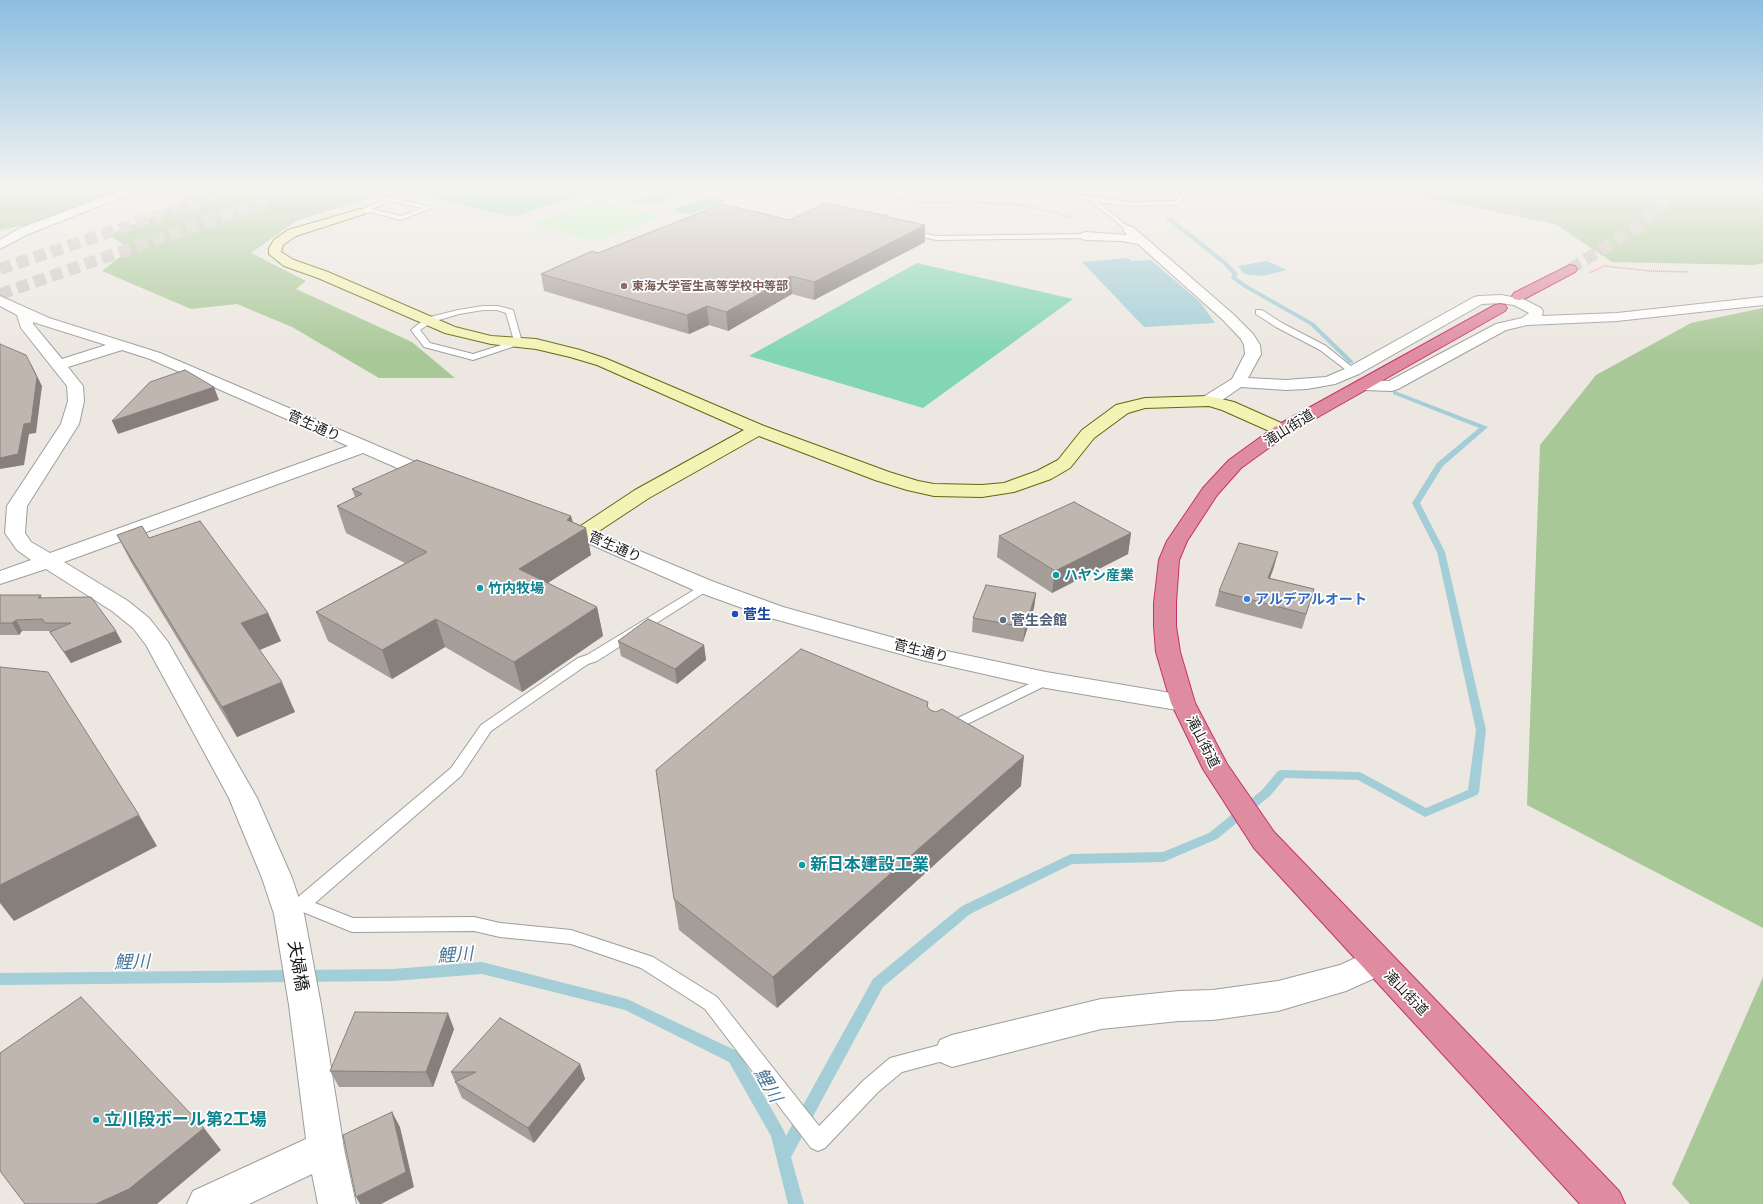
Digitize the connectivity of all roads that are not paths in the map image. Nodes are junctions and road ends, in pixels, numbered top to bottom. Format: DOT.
graph roads {
  1 [pos="277,244"];
  2 [pos="1145,244"];
  3 [pos="1570,269"];
  4 [pos="1519,296"];
  5 [pos="0,300"];
  6 [pos="1763,301"];
  7 [pos="1500,308"];
  8 [pos="1259,312"];
  9 [pos="24,313"];
  10 [pos="428,320"];
  11 [pos="1527,321"];
  12 [pos="518,342"];
  13 [pos="123,345"];
  14 [pos="60,366"];
  15 [pos="1353,371"];
  16 [pos="1238,382"];
  17 [pos="1364,385"];
  18 [pos="1209,401"];
  19 [pos="758,430"];
  20 [pos="1282,430"];
  21 [pos="362,447"];
  22 [pos="452,484"];
  23 [pos="547,519"];
  24 [pos="583,533"];
  25 [pos="46,562"];
  26 [pos="0,578"];
  27 [pos="706,587"];
  28 [pos="1046,680"];
  29 [pos="1183,703"];
  30 [pos="934,734"];
  31 [pos="294,916"];
  32 [pos="1376,962"];
  33 [pos="952,1051"];
  34 [pos="326,1148"];
  35 [pos="206,1204"];
  36 [pos="337,1204"];
  37 [pos="1606,1204"];
  1 -- 10 [label="street"];
  2 -- 16 [label="street"];
  3 -- 4 [label="highway"];
  5 -- 9 [label="street, 菅生通り"];
  6 -- 11 [label="street"];
  7 -- 17 [label="highway, 滝山街道"];
  8 -- 15 [label="lane"];
  9 -- 13 [label="street, 菅生通り"];
  9 -- 14 [label="street, 夫婦橋"];
  10 -- 12 [label="street"];
  10 -- 12 [label="lane"];
  10 -- 12 [label="lane"];
  11 -- 15 [label="street"];
  11 -- 17 [label="street"];
  12 -- 19 [label="street"];
  13 -- 14 [label="street"];
  13 -- 21 [label="street, 菅生通り"];
  14 -- 25 [label="street, 夫婦橋"];
  15 -- 16 [label="street"];
  16 -- 18 [label="street"];
  17 -- 20 [label="highway, 滝山街道"];
  18 -- 19 [label="street"];
  18 -- 20 [label="street"];
  19 -- 24 [label="street"];
  20 -- 29 [label="highway, 滝山街道"];
  21 -- 22 [label="street, 菅生通り"];
  21 -- 25 [label="street"];
  23 -- 24 [label="street, 菅生通り"];
  24 -- 27 [label="street, 菅生通り"];
  25 -- 26 [label="street"];
  25 -- 31 [label="street, 夫婦橋"];
  27 -- 28 [label="street, 菅生通り"];
  27 -- 31 [label="lane"];
  28 -- 29 [label="street, 菅生通り"];
  28 -- 30 [label="lane"];
  29 -- 32 [label="highway, 滝山街道"];
  31 -- 33 [label="lane"];
  31 -- 34 [label="street, 夫婦橋"];
  32 -- 33 [label="street"];
  32 -- 37 [label="highway, 滝山街道"];
  34 -- 35 [label="street"];
  34 -- 36 [label="street, 夫婦橋"];
}
